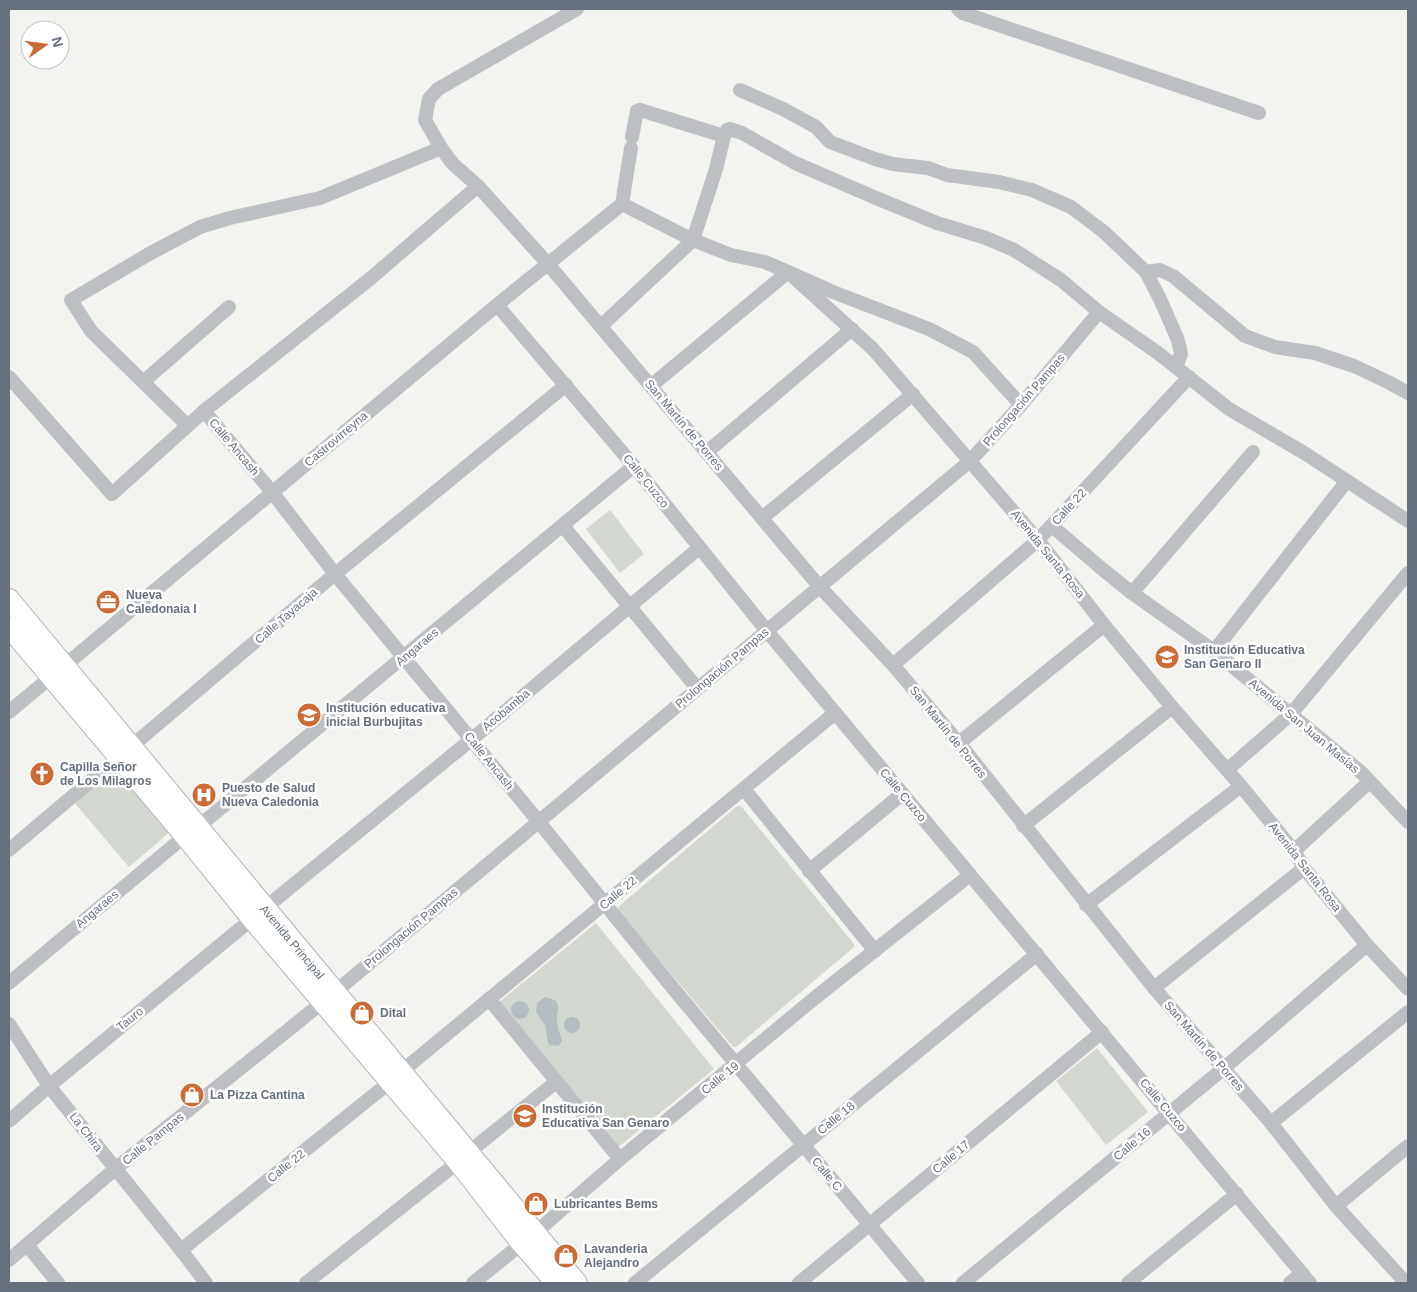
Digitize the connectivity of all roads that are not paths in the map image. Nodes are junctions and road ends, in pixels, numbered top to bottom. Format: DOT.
graph roads {
  1 [pos="577,9"];
  2 [pos="958,9"];
  3 [pos="740,90"];
  4 [pos="1259,114"];
  5 [pos="724,136"];
  6 [pos="441,148"];
  7 [pos="479,187"];
  8 [pos="622,204"];
  9 [pos="693,240"];
  10 [pos="548,264"];
  11 [pos="788,272"];
  12 [pos="1146,272"];
  13 [pos="497,304"];
  14 [pos="228,307"];
  15 [pos="1099,312"];
  16 [pos="601,326"];
  17 [pos="852,329"];
  18 [pos="1176,367"];
  19 [pos="1189,377"];
  20 [pos="9,378"];
  21 [pos="144,382"];
  22 [pos="566,385"];
  23 [pos="652,385"];
  24 [pos="1408,393"];
  25 [pos="913,394"];
  26 [pos="1022,405"];
  27 [pos="204,411"];
  28 [pos="187,425"];
  29 [pos="707,452"];
  30 [pos="1253,452"];
  31 [pos="970,460"];
  32 [pos="634,466"];
  33 [pos="1346,482"];
  34 [pos="272,492"];
  35 [pos="762,518"];
  36 [pos="1408,521"];
  37 [pos="563,526"];
  38 [pos="1052,526"];
  39 [pos="1038,540"];
  40 [pos="699,548"];
  41 [pos="1408,573"];
  42 [pos="335,574"];
  43 [pos="820,586"];
  44 [pos="1132,592"];
  45 [pos="9,599"];
  46 [pos="630,605"];
  47 [pos="1104,625"];
  48 [pos="9,627"];
  49 [pos="767,631"];
  50 [pos="1214,651"];
  51 [pos="404,657"];
  52 [pos="893,665"];
  53 [pos="58,671"];
  54 [pos="697,688"];
  55 [pos="1172,707"];
  56 [pos="9,712"];
  57 [pos="835,713"];
  58 [pos="1291,714"];
  59 [pos="472,739"];
  60 [pos="959,743"];
  61 [pos="126,751"];
  62 [pos="1227,770"];
  63 [pos="1369,782"];
  64 [pos="1241,786"];
  65 [pos="744,789"];
  66 [pos="902,794"];
  67 [pos="539,822"];
  68 [pos="1408,822"];
  69 [pos="1023,826"];
  70 [pos="192,832"];
  71 [pos="9,850"];
  72 [pos="1294,851"];
  73 [pos="1304,868"];
  74 [pos="809,871"];
  75 [pos="970,876"];
  76 [pos="605,904"];
  77 [pos="1086,905"];
  78 [pos="258,914"];
  79 [pos="1367,945"];
  80 [pos="875,951"];
  81 [pos="1036,954"];
  82 [pos="9,983"];
  83 [pos="1154,988"];
  84 [pos="1408,989"];
  85 [pos="328,997"];
  86 [pos="489,999"];
  87 [pos="1408,1012"];
  88 [pos="9,1024"];
  89 [pos="1102,1032"];
  90 [pos="736,1064"];
  91 [pos="1223,1069"];
  92 [pos="395,1077"];
  93 [pos="556,1082"];
  94 [pos="49,1086"];
  95 [pos="1169,1113"];
  96 [pos="9,1121"];
  97 [pos="1271,1123"];
  98 [pos="803,1145"];
  99 [pos="1408,1146"];
  100 [pos="463,1157"];
  101 [pos="620,1159"];
  102 [pos="115,1169"];
  103 [pos="1237,1194"];
  104 [pos="1336,1206"];
  105 [pos="869,1225"];
  106 [pos="528,1238"];
  107 [pos="27,1245"];
  108 [pos="182,1250"];
  109 [pos="9,1260"];
  110 [pos="1306,1278"];
  111 [pos="1405,1279"];
  112 [pos="58,1283"];
  113 [pos="206,1283"];
  114 [pos="306,1283"];
  115 [pos="473,1283"];
  116 [pos="556,1283"];
  117 [pos="577,1283"];
  118 [pos="635,1283"];
  119 [pos="799,1283"];
  120 [pos="918,1283"];
  121 [pos="963,1283"];
  122 [pos="1128,1283"];
  123 [pos="1290,1283"];
  1 -- 6 [label="street, San Martín de Porres"];
  2 -- 4 [label="street"];
  3 -- 12 [label="street"];
  5 -- 8 [label="street"];
  5 -- 9 [label="street"];
  5 -- 15 [label="street"];
  6 -- 7 [label="street, San Martín de Porres"];
  6 -- 21 [label="street"];
  7 -- 10 [label="street, San Martín de Porres"];
  7 -- 27 [label="street"];
  8 -- 9 [label="street, Avenida Santa Rosa"];
  8 -- 10 [label="street, Castrovirreyna"];
  9 -- 11 [label="street, Avenida Santa Rosa"];
  9 -- 16 [label="street"];
  10 -- 13 [label="street, Castrovirreyna"];
  10 -- 16 [label="street, San Martín de Porres"];
  11 -- 17 [label="street, Avenida Santa Rosa"];
  11 -- 23 [label="street"];
  11 -- 26 [label="street"];
  12 -- 18 [label="street"];
  12 -- 24 [label="street"];
  13 -- 22 [label="street, Calle Cuzco"];
  13 -- 34 [label="street, Castrovirreyna"];
  14 -- 21 [label="street"];
  15 -- 18 [label="street"];
  15 -- 26 [label="street, Prolongación Pampas"];
  16 -- 23 [label="street, San Martín de Porres"];
  17 -- 25 [label="street, Avenida Santa Rosa"];
  17 -- 29 [label="street"];
  18 -- 19 [label="street"];
  19 -- 33 [label="street"];
  19 -- 38 [label="street, Calle 22"];
  20 -- 28 [label="street"];
  21 -- 28 [label="street"];
  22 -- 32 [label="street, Calle Cuzco"];
  22 -- 42 [label="street, Calle Tayacaja"];
  23 -- 29 [label="street, San Martín de Porres"];
  25 -- 31 [label="street, Avenida Santa Rosa"];
  25 -- 35 [label="street"];
  26 -- 31 [label="street, Prolongación Pampas"];
  27 -- 28 [label="street"];
  27 -- 34 [label="street, Calle Ancash"];
  29 -- 35 [label="street, San Martín de Porres"];
  30 -- 44 [label="street"];
  31 -- 39 [label="street, Avenida Santa Rosa"];
  31 -- 43 [label="street, Prolongación Pampas"];
  32 -- 37 [label="street, Angaraes"];
  32 -- 40 [label="street, Calle Cuzco"];
  33 -- 36 [label="street"];
  33 -- 50 [label="street"];
  34 -- 42 [label="street, Calle Ancash"];
  34 -- 53 [label="street, Castrovirreyna"];
  35 -- 43 [label="street, San Martín de Porres"];
  37 -- 46 [label="street"];
  37 -- 51 [label="street, Angaraes"];
  38 -- 39 [label="street, Calle 22"];
  38 -- 44 [label="street, Avenida San Juan Masías"];
  39 -- 47 [label="street, Avenida Santa Rosa"];
  39 -- 52 [label="street, Calle 22"];
  40 -- 46 [label="street, Acobamba"];
  40 -- 49 [label="street, Calle Cuzco"];
  41 -- 58 [label="street"];
  42 -- 51 [label="street, Calle Ancash"];
  42 -- 61 [label="street, Calle Tayacaja"];
  43 -- 49 [label="street, Prolongación Pampas"];
  43 -- 52 [label="street, San Martín de Porres"];
  44 -- 50 [label="street, Avenida San Juan Masías"];
  45 -- 53 [label="street, Avenida Principal"];
  46 -- 54 [label="street"];
  46 -- 59 [label="street, Acobamba"];
  47 -- 55 [label="street, Avenida Santa Rosa"];
  47 -- 60 [label="street"];
  48 -- 53 [label="street, Avenida Principal"];
  49 -- 54 [label="street, Prolongación Pampas"];
  49 -- 57 [label="street, Calle Cuzco"];
  50 -- 58 [label="street, Avenida San Juan Masías"];
  51 -- 59 [label="street, Calle Ancash"];
  51 -- 70 [label="street, Angaraes"];
  52 -- 60 [label="street, San Martín de Porres"];
  53 -- 56 [label="street, Castrovirreyna"];
  53 -- 61 [label="street, Avenida Principal"];
  54 -- 67 [label="street, Prolongación Pampas"];
  55 -- 62 [label="street, Avenida Santa Rosa"];
  55 -- 69 [label="street"];
  57 -- 65 [label="street, Calle 22"];
  57 -- 66 [label="street, Calle Cuzco"];
  58 -- 62 [label="street"];
  58 -- 63 [label="street, Avenida San Juan Masías"];
  59 -- 67 [label="street, Calle Ancash"];
  59 -- 78 [label="street, Acobamba"];
  60 -- 69 [label="street, San Martín de Porres"];
  61 -- 70 [label="street, Avenida Principal"];
  61 -- 71 [label="street, Calle Tayacaja"];
  62 -- 64 [label="street, Avenida Santa Rosa"];
  63 -- 68 [label="street, Avenida San Juan Masías"];
  63 -- 72 [label="street"];
  64 -- 72 [label="street, Avenida Santa Rosa"];
  64 -- 77 [label="street"];
  65 -- 74 [label="street"];
  65 -- 76 [label="street, Calle 22"];
  66 -- 74 [label="street"];
  66 -- 75 [label="street, Calle Cuzco"];
  67 -- 76 [label="street, Calle Ancash"];
  67 -- 85 [label="street, Prolongación Pampas"];
  69 -- 77 [label="street, San Martín de Porres"];
  70 -- 78 [label="street, Avenida Principal"];
  70 -- 82 [label="street, Angaraes"];
  72 -- 73 [label="street, Avenida Santa Rosa"];
  73 -- 79 [label="street, Avenida Santa Rosa"];
  73 -- 83 [label="street"];
  74 -- 80 [label="street"];
  75 -- 80 [label="street, Calle 19"];
  75 -- 81 [label="street, Calle Cuzco"];
  76 -- 86 [label="street, Calle 22"];
  76 -- 90 [label="street, Calle Ancash"];
  77 -- 83 [label="street, San Martín de Porres"];
  78 -- 85 [label="street, Avenida Principal"];
  78 -- 94 [label="street, Tauro"];
  79 -- 84 [label="street, Avenida Santa Rosa"];
  79 -- 91 [label="street, Calle 16"];
  80 -- 90 [label="street, Calle 19"];
  81 -- 89 [label="street, Calle Cuzco"];
  81 -- 98 [label="street, Calle 18"];
  83 -- 91 [label="street, San Martín de Porres"];
  85 -- 92 [label="street, Avenida Principal"];
  85 -- 102 [label="street, Calle Pampas"];
  86 -- 92 [label="street, Calle 22"];
  86 -- 93 [label="street"];
  87 -- 97 [label="street"];
  88 -- 94 [label="street, La Chira"];
  89 -- 95 [label="street, Calle Cuzco"];
  89 -- 105 [label="street, Calle 17"];
  90 -- 98 [label="street, Calle C"];
  90 -- 101 [label="street, Calle 19"];
  91 -- 95 [label="street, Calle 16"];
  91 -- 97 [label="street, San Martín de Porres"];
  92 -- 100 [label="street, Avenida Principal"];
  92 -- 108 [label="street, Calle 22"];
  93 -- 100 [label="street"];
  93 -- 101 [label="street"];
  94 -- 96 [label="street, Tauro"];
  94 -- 102 [label="street, La Chira"];
  95 -- 103 [label="street, Calle Cuzco"];
  95 -- 121 [label="street, Calle 16"];
  97 -- 104 [label="street, San Martín de Porres"];
  98 -- 105 [label="street, Calle C"];
  98 -- 118 [label="street, Calle 18"];
  99 -- 104 [label="street"];
  100 -- 106 [label="street, Avenida Principal"];
  100 -- 114 [label="street"];
  101 -- 106 [label="street, Calle 19"];
  102 -- 107 [label="street, Calle Pampas"];
  102 -- 108 [label="street, La Chira"];
  103 -- 110 [label="street, Calle Cuzco"];
  103 -- 122 [label="street"];
  104 -- 111 [label="street, San Martín de Porres"];
  105 -- 119 [label="street, Calle 17"];
  105 -- 120 [label="street, Calle C"];
  106 -- 115 [label="street, Calle 19"];
  106 -- 116 [label="street, Avenida Principal"];
  106 -- 117 [label="street, Avenida Principal"];
  107 -- 109 [label="street, Calle Pampas"];
  107 -- 112 [label="street"];
  108 -- 113 [label="street, La Chira"];
  110 -- 123 [label="street"];
}
